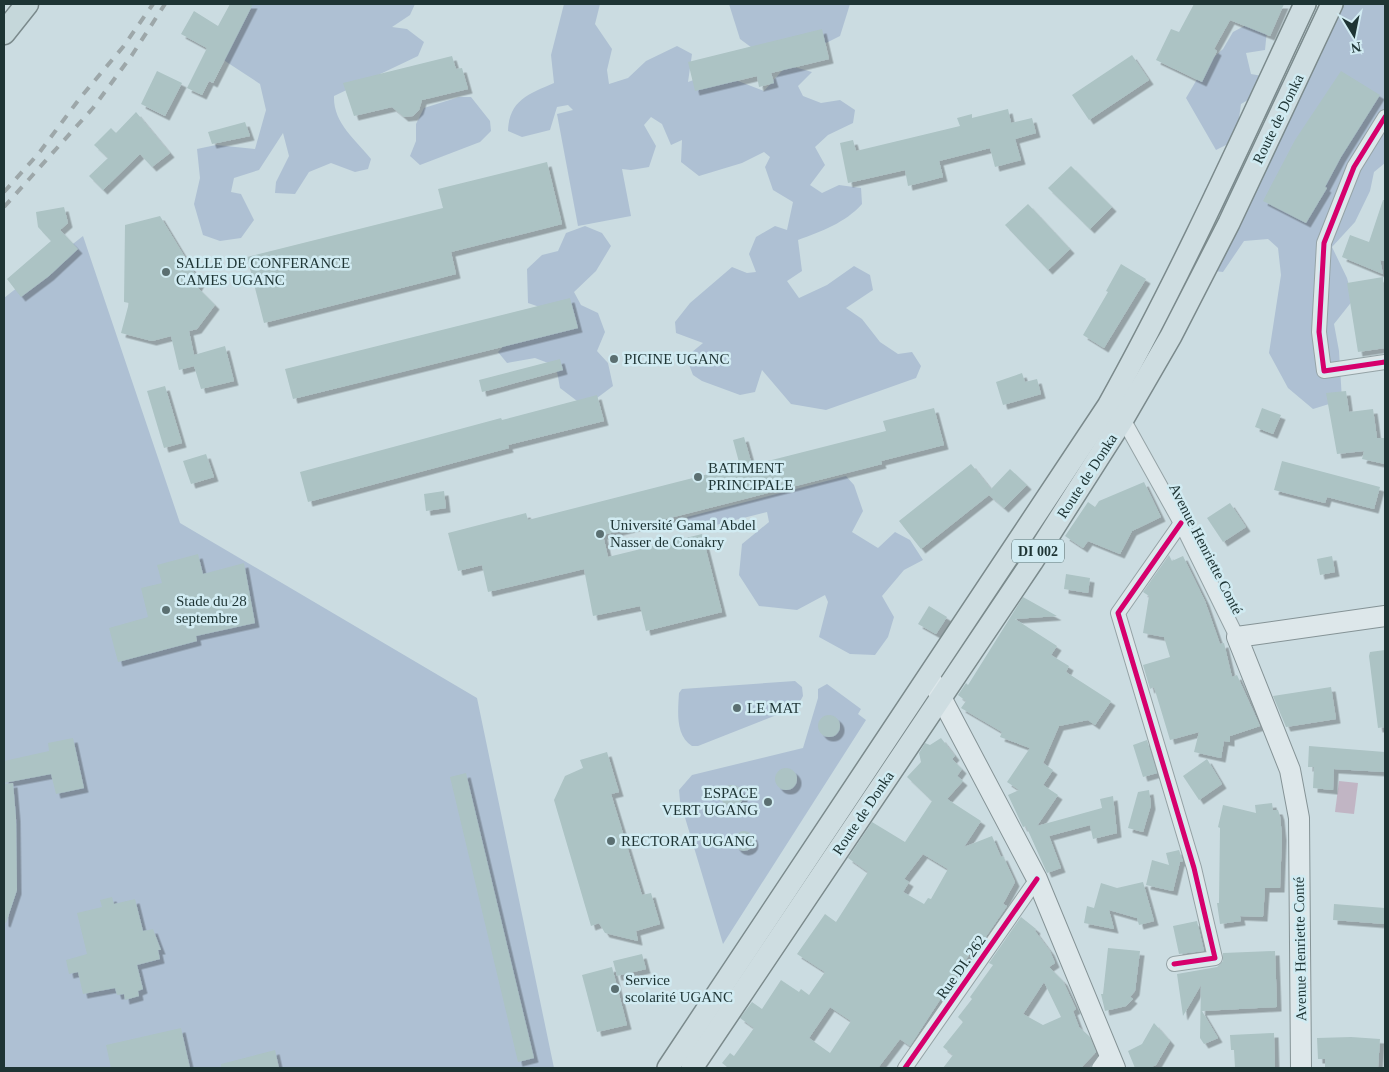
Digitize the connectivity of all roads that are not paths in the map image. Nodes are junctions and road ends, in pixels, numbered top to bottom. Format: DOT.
graph roads {
  1 [pos="27,4"];
  2 [pos="1305,4"];
  3 [pos="1332,4"];
  4 [pos="4,33"];
  5 [pos="1385,117"];
  6 [pos="1385,362"];
  7 [pos="1124,419"];
  8 [pos="1181,523"];
  9 [pos="1385,616"];
  10 [pos="1237,637"];
  11 [pos="929,674"];
  12 [pos="940,695"];
  13 [pos="1037,879"];
  14 [pos="1174,964"];
  15 [pos="1108,1063"];
  16 [pos="668,1068"];
  17 [pos="692,1068"];
  18 [pos="905,1068"];
  19 [pos="1301,1068"];
  1 -- 4 [label="highway"];
  2 -- 11 [label="main road, Route de Donka / DI 002"];
  3 -- 7 [label="main road, Route de Donka / DI 002"];
  5 -- 6 [label="street"];
  7 -- 8 [label="street, Avenue Henriette Conté"];
  7 -- 12 [label="main road, Route de Donka / DI 002"];
  8 -- 10 [label="street, Avenue Henriette Conté"];
  8 -- 14 [label="street"];
  9 -- 10 [label="main road"];
  10 -- 19 [label="main road, Avenue Henriette Conté"];
  11 -- 12 [label="main road"];
  11 -- 16 [label="main road, Route de Donka / DI 002"];
  12 -- 13 [label="main road"];
  12 -- 17 [label="main road, Route de Donka / DI 002"];
  13 -- 15 [label="main road"];
  13 -- 18 [label="street, Rue DI. 262"];
}
